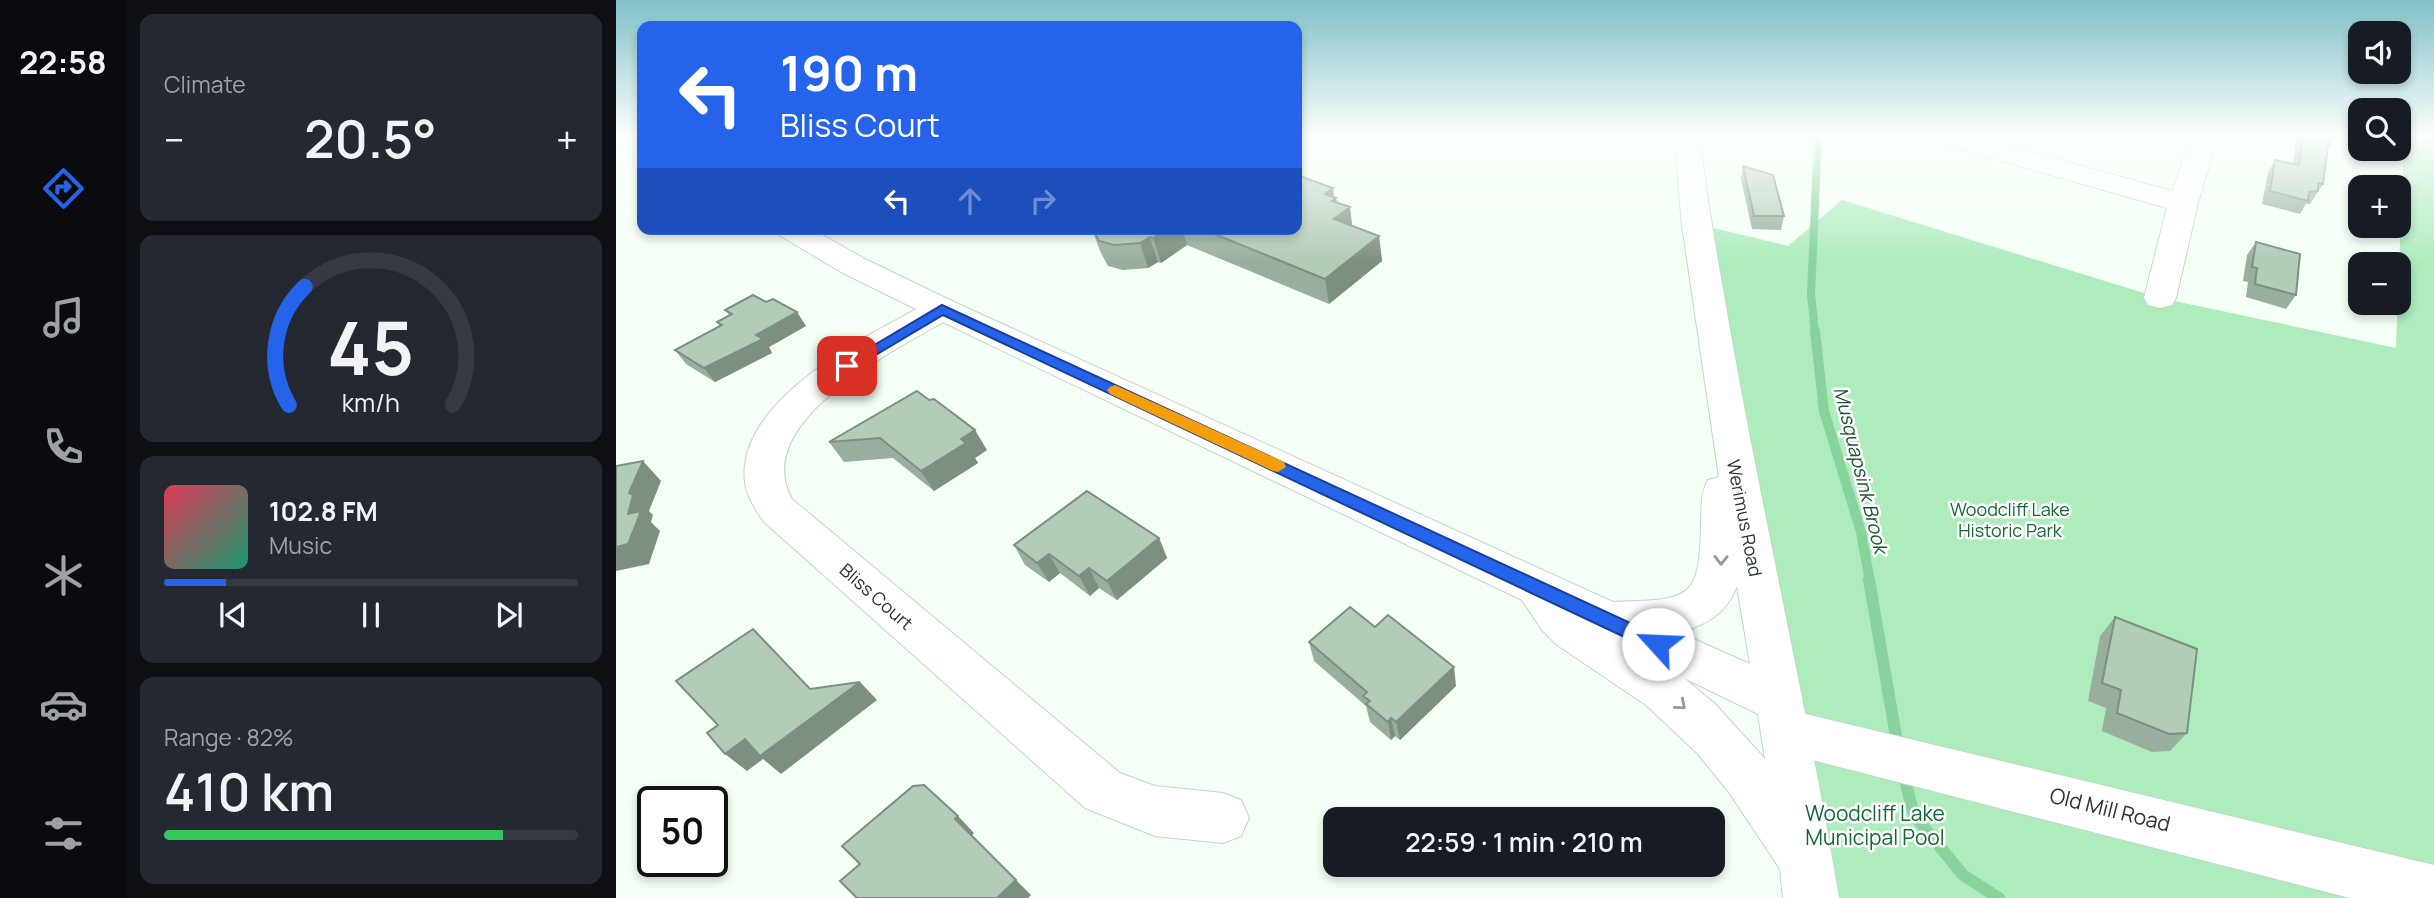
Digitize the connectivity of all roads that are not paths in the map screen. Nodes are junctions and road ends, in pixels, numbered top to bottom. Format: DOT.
graph roads {
  1 [pos="1690,178"];
  2 [pos="2093,178"];
  3 [pos="2192,178"];
  4 [pos="2183,203"];
  5 [pos="800,235"];
  6 [pos="2160,298"];
  7 [pos="942,309"];
  8 [pos="1730,444"];
  9 [pos="1534,587"];
  10 [pos="1610,621"];
  11 [pos="1783,716"];
  12 [pos="1223,818"];
  13 [pos="1809,880"];
  14 [pos="2434,892"];
  1 -- 8 [label="main road, Werimus Road"];
  2 -- 4 [label="main road"];
  3 -- 4 [label="main road"];
  4 -- 6 [label="main road"];
  5 -- 7 [label="main road, Old Mill Road"];
  7 -- 9 [label="main road, Old Mill Road"];
  7 -- 12 [label="main road, Bliss Court"];
  8 -- 10 [label="main road, one-way"];
  8 -- 11 [label="main road, Werimus Road"];
  9 -- 10 [label="main road, Old Mill Road"];
  9 -- 13 [label="main road, one-way"];
  10 -- 11 [label="main road, Old Mill Road"];
  11 -- 13 [label="main road, Werimus Road"];
  11 -- 14 [label="main road, Old Mill Road"];
}
